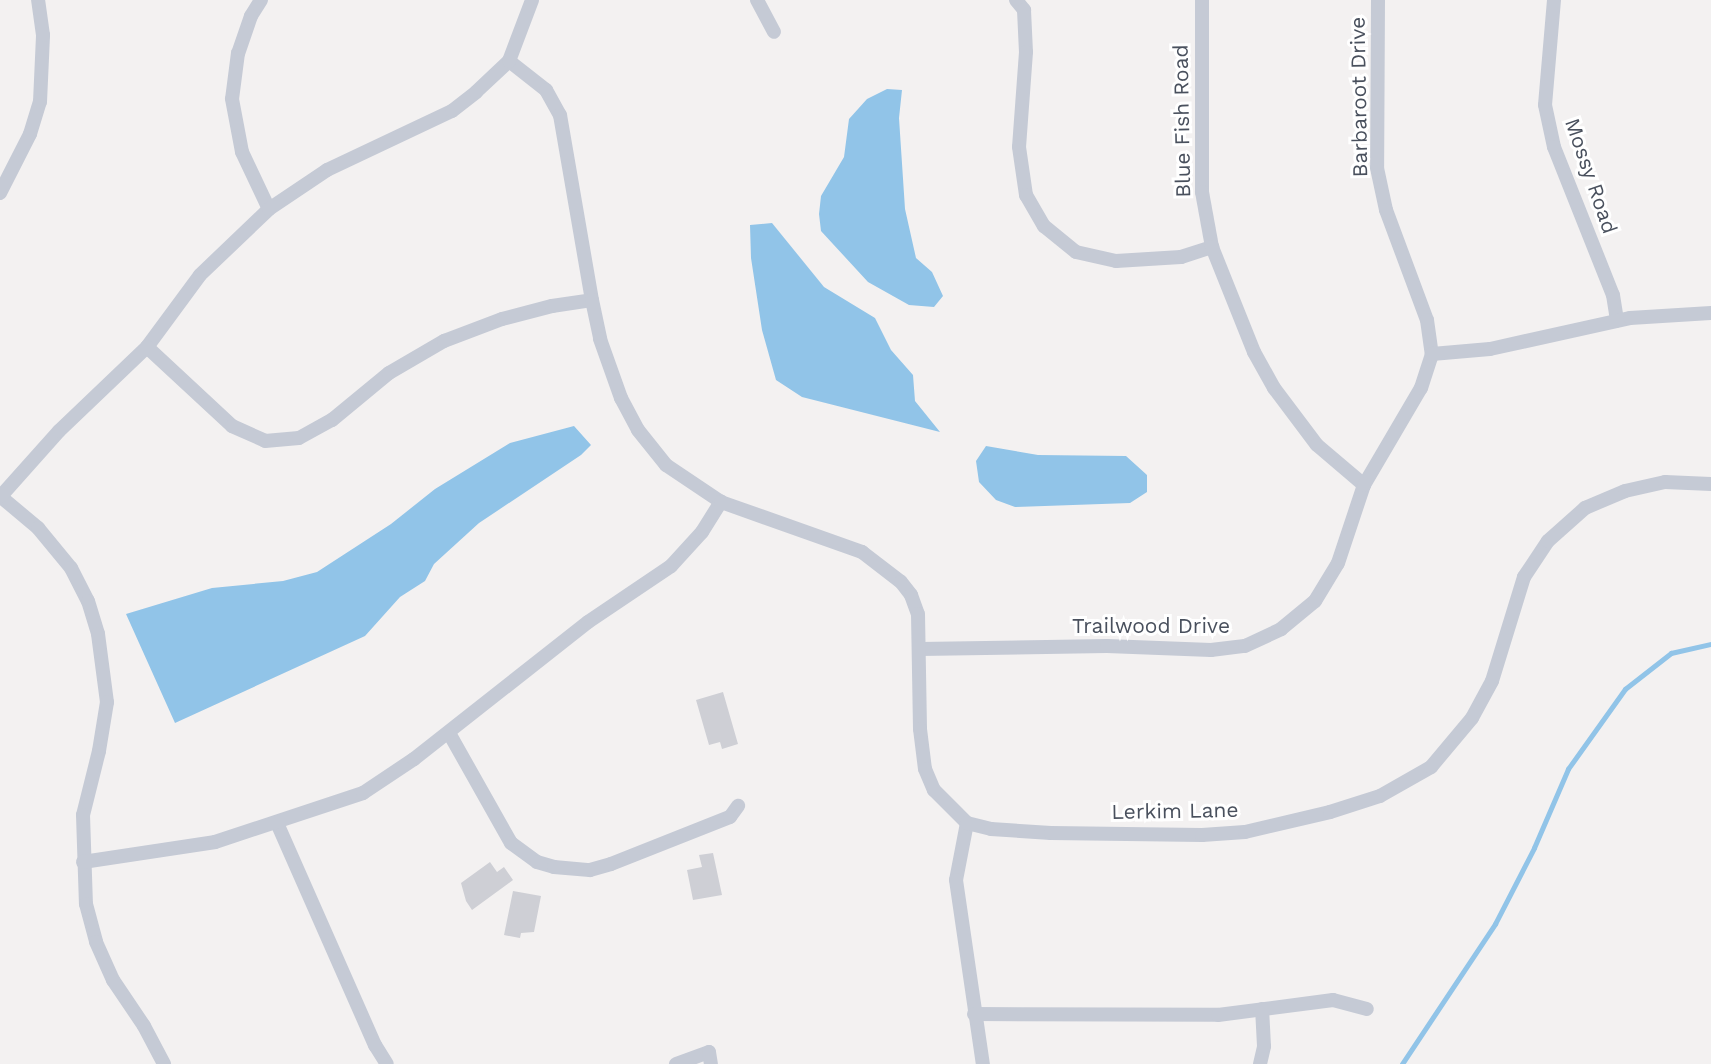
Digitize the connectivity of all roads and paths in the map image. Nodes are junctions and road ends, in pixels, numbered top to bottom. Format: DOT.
graph roads {
  1 [pos="38,0"];
  2 [pos="261,0"];
  3 [pos="532,0"];
  4 [pos="757,0"];
  5 [pos="1016,0"];
  6 [pos="1202,0"];
  7 [pos="1378,0"];
  8 [pos="1554,0"];
  9 [pos="774,32"];
  10 [pos="509,61"];
  11 [pos="0,193"];
  12 [pos="269,209"];
  13 [pos="1212,247"];
  14 [pos="592,300"];
  15 [pos="1711,313"];
  16 [pos="1617,321"];
  17 [pos="146,347"];
  18 [pos="1432,354"];
  19 [pos="1711,484"];
  20 [pos="1364,485"];
  21 [pos="0,496"];
  22 [pos="721,502"];
  23 [pos="920,649"];
  24 [pos="449,733"];
  25 [pos="738,806"];
  26 [pos="967,822"];
  27 [pos="277,823"];
  28 [pos="83,862"];
  29 [pos="1262,1009"];
  30 [pos="1367,1009"];
  31 [pos="974,1014"];
  32 [pos="164,1064"];
  33 [pos="387,1064"];
  34 [pos="676,1064"];
  35 [pos="711,1064"];
  36 [pos="983,1064"];
  37 [pos="1260,1064"];
  1 -- 11 [label="street"];
  2 -- 12 [label="street"];
  3 -- 10 [label="street"];
  4 -- 9 [label="street"];
  5 -- 13 [label="street"];
  6 -- 13 [label="street, Blue Fish Road"];
  7 -- 18 [label="street, Barbaroot Drive"];
  8 -- 16 [label="street, Mossy Road"];
  10 -- 12 [label="street"];
  10 -- 14 [label="street"];
  12 -- 17 [label="street"];
  13 -- 20 [label="street, Blue Fish Road"];
  14 -- 17 [label="street"];
  14 -- 22 [label="street"];
  15 -- 16 [label="street"];
  16 -- 18 [label="street"];
  17 -- 21 [label="street"];
  18 -- 20 [label="street, Trailwood Drive"];
  19 -- 26 [label="street, Lerkim Lane"];
  20 -- 23 [label="street, Trailwood Drive"];
  21 -- 28 [label="street"];
  22 -- 23 [label="street"];
  22 -- 24 [label="street"];
  23 -- 26 [label="street"];
  24 -- 25 [label="street"];
  24 -- 27 [label="street"];
  26 -- 31 [label="street"];
  27 -- 28 [label="street"];
  27 -- 33 [label="street"];
  28 -- 32 [label="street"];
  29 -- 30 [label="street"];
  29 -- 31 [label="street"];
  29 -- 37 [label="street"];
  31 -- 36 [label="street"];
  34 -- 35 [label="street"];
}
